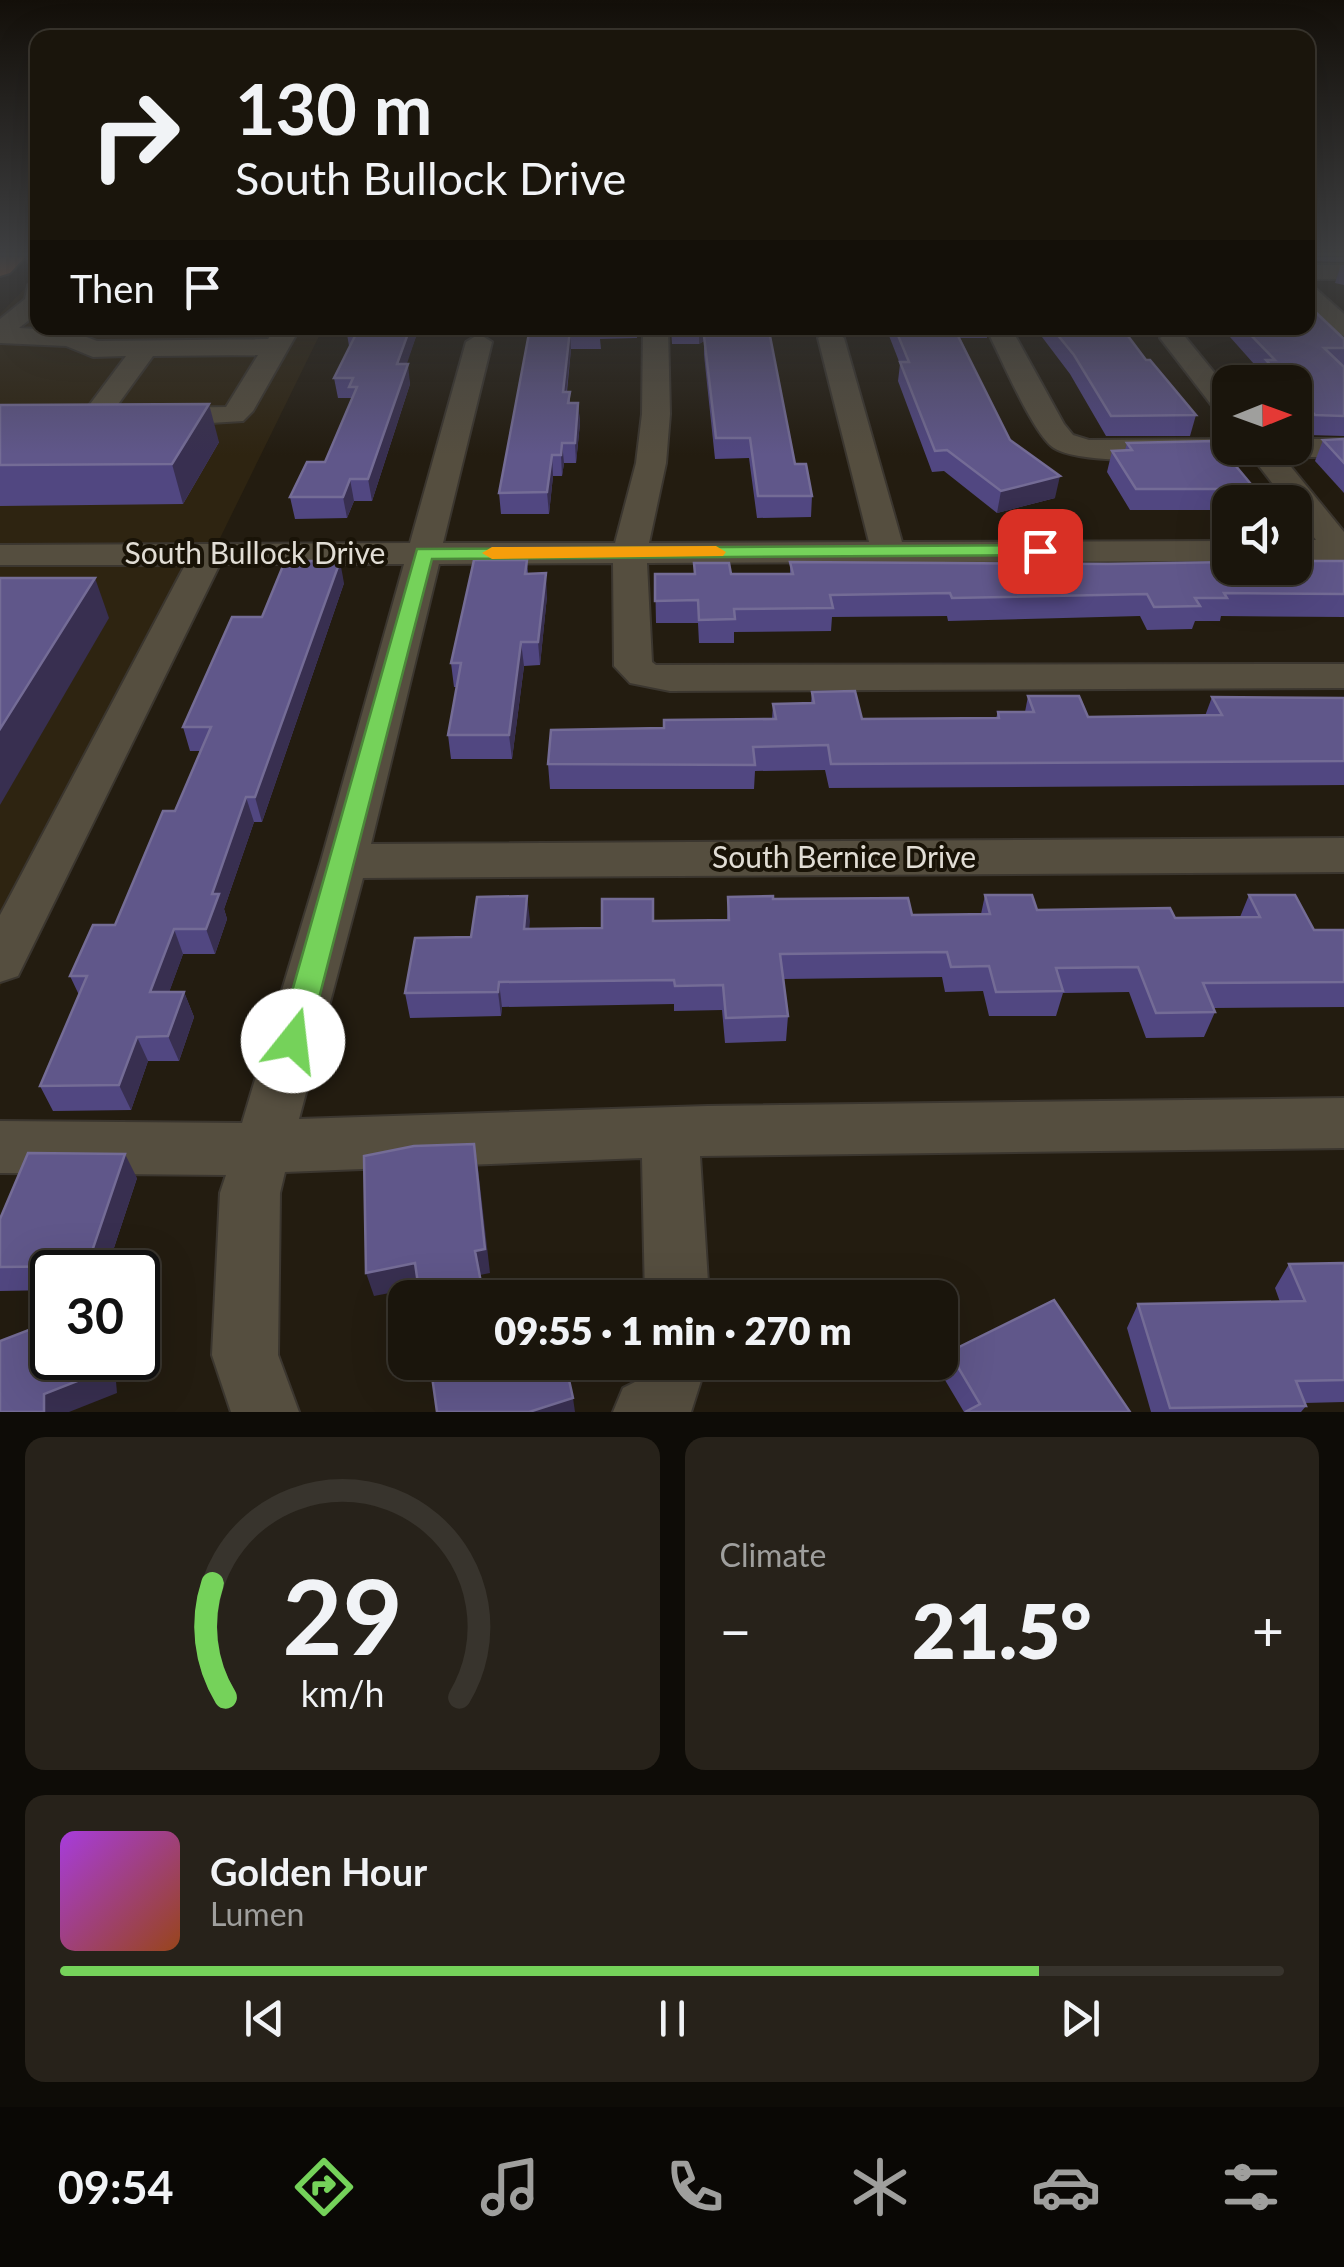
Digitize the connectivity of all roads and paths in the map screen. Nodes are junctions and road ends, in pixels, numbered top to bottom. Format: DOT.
graph roads {
  1 [pos="0,334"];
  2 [pos="655,335"];
  3 [pos="1003,335"];
  4 [pos="282,337"];
  5 [pos="188,338"];
  6 [pos="830,338"];
  7 [pos="1173,338"];
  8 [pos="478,342"];
  9 [pos="145,349"];
  10 [pos="1212,387"];
  11 [pos="93,419"];
  12 [pos="56,420"];
  13 [pos="1212,448"];
  14 [pos="1312,448"];
  15 [pos="1344,448"];
  16 [pos="1274,465"];
  17 [pos="1312,550"];
  18 [pos="1343,550"];
  19 [pos="1212,551"];
  20 [pos="630,552"];
  21 [pos="888,552"];
  22 [pos="424,553"];
  23 [pos="208,554"];
  24 [pos="0,555"];
  25 [pos="1344,676"];
  26 [pos="1344,855"];
  27 [pos="344,861"];
  28 [pos="0,962"];
  29 [pos="1344,1123"];
  30 [pos="670,1132"];
  31 [pos="0,1148"];
  32 [pos="263,1148"];
  33 [pos="676,1280"];
  34 [pos="668,1380"];
  35 [pos="265,1412"];
  36 [pos="647,1412"];
  1 -- 9 [label="street"];
  2 -- 20 [label="street"];
  3 -- 13 [label="street"];
  4 -- 5 [label="street"];
  4 -- 11 [label="street"];
  5 -- 9 [label="street"];
  6 -- 21 [label="street"];
  7 -- 10 [label="street"];
  8 -- 22 [label="street"];
  9 -- 11 [label="street"];
  11 -- 12 [label="street"];
  14 -- 15 [label="street"];
  16 -- 18 [label="street"];
  17 -- 18 [label="street"];
  19 -- 21 [label="street, South Bullock Drive"];
  20 -- 21 [label="street, South Bullock Drive"];
  20 -- 22 [label="street, South Bullock Drive"];
  20 -- 25 [label="street"];
  22 -- 23 [label="street, South Bullock Drive"];
  22 -- 27 [label="street"];
  23 -- 24 [label="street, South Bullock Drive"];
  23 -- 28 [label="street"];
  26 -- 27 [label="street, South Bernice Drive"];
  27 -- 32 [label="street"];
  29 -- 30 [label="street"];
  30 -- 32 [label="street"];
  30 -- 33 [label="street"];
  31 -- 32 [label="street"];
  32 -- 35 [label="street"];
  34 -- 36 [label="street"];
}
